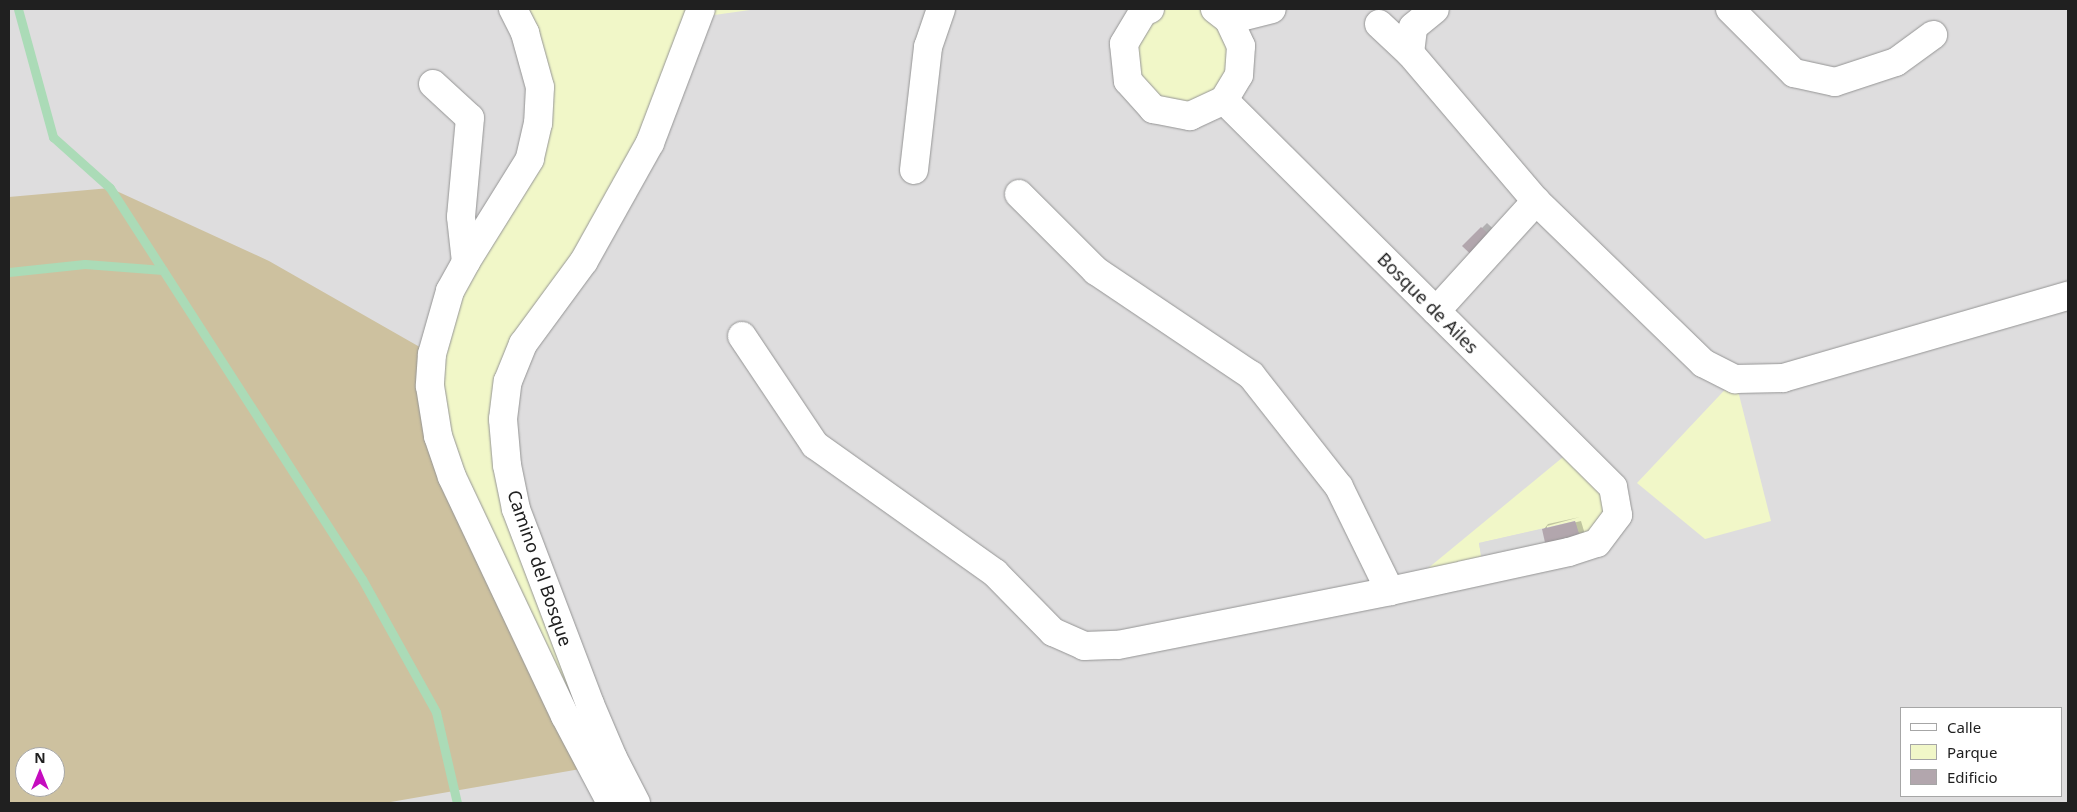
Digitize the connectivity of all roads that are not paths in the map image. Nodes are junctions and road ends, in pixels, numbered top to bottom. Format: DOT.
graph roads {
  1 [pos="513,9"];
  2 [pos="701,9"];
  3 [pos="941,9"];
  4 [pos="1150,9"];
  5 [pos="1272,9"];
  6 [pos="1435,9"];
  7 [pos="1730,9"];
  8 [pos="1222,14"];
  9 [pos="1379,24"];
  10 [pos="1933,35"];
  11 [pos="1410,53"];
  12 [pos="433,84"];
  13 [pos="1224,100"];
  14 [pos="914,170"];
  15 [pos="1019,194"];
  16 [pos="1536,201"];
  17 [pos="466,262"];
  18 [pos="2068,296"];
  19 [pos="1436,311"];
  20 [pos="742,336"];
  21 [pos="1390,591"];
  22 [pos="612,803"];
  23 [pos="636,803"];
  1 -- 17 [label="street"];
  2 -- 23 [label="street, Camino del Bosque"];
  3 -- 14 [label="street"];
  4 -- 13 [label="street"];
  5 -- 8 [label="street"];
  6 -- 11 [label="street"];
  7 -- 10 [label="street"];
  8 -- 13 [label="street"];
  9 -- 11 [label="street"];
  11 -- 16 [label="street"];
  12 -- 17 [label="street"];
  13 -- 19 [label="street, Bosque de Ailes"];
  15 -- 21 [label="street"];
  16 -- 18 [label="street"];
  16 -- 19 [label="street"];
  17 -- 22 [label="street"];
  19 -- 21 [label="street, Bosque de Ailes"];
  20 -- 21 [label="street"];
}
